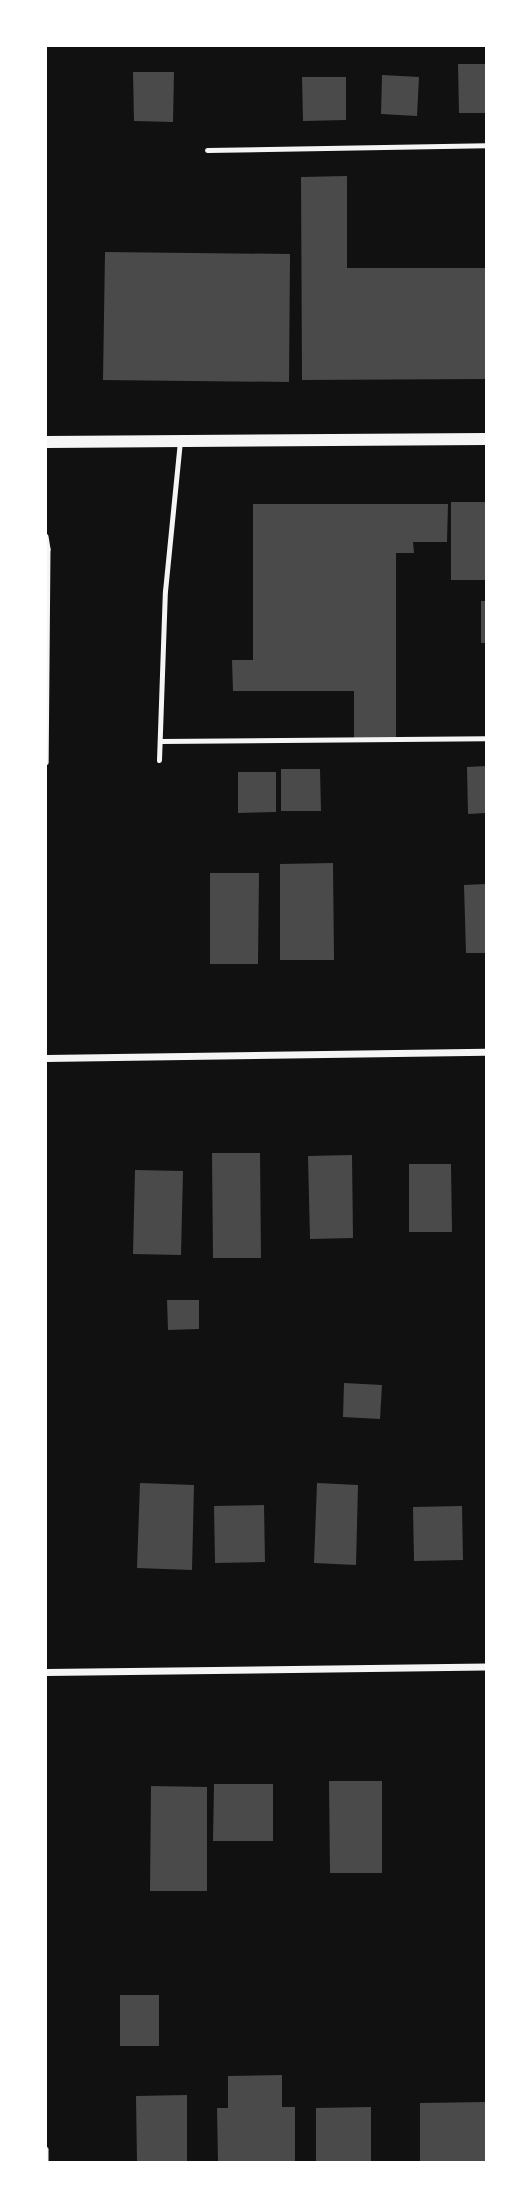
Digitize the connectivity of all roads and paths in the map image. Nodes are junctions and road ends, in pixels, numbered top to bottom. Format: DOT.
graph roads {
  1 [pos="486,145"];
  2 [pos="207,150"];
  3 [pos="486,439"];
  4 [pos="180,441"];
  5 [pos="46,442"];
  6 [pos="46,536"];
  7 [pos="486,738"];
  8 [pos="160,740"];
  9 [pos="159,760"];
  10 [pos="46,762"];
  11 [pos="486,1052"];
  12 [pos="46,1058"];
  13 [pos="486,1667"];
  14 [pos="46,1672"];
  15 [pos="46,2149"];
  16 [pos="46,2162"];
  1 -- 2 [label="lane"];
  3 -- 4 [label="street"];
  4 -- 5 [label="street"];
  4 -- 8 [label="lane"];
  6 -- 10 [label="path"];
  7 -- 8 [label="lane"];
  8 -- 9 [label="lane"];
  11 -- 12 [label="street"];
  13 -- 14 [label="street"];
  15 -- 16 [label="path"];
}
